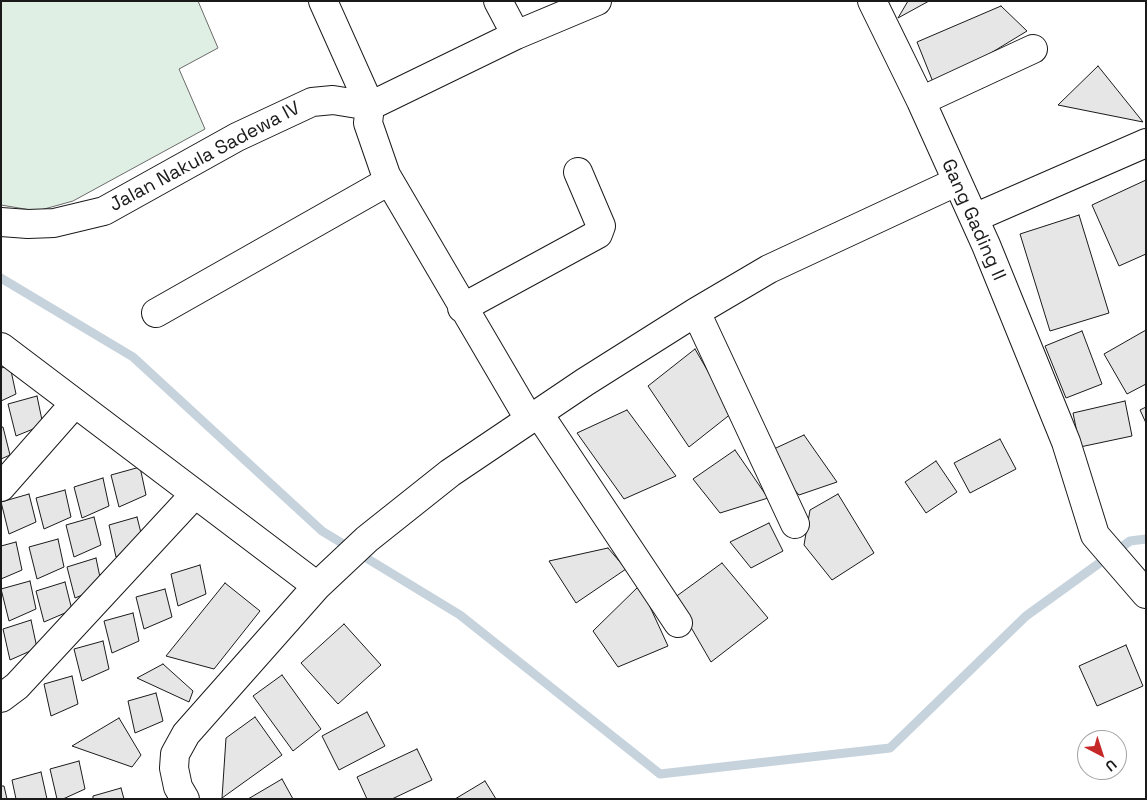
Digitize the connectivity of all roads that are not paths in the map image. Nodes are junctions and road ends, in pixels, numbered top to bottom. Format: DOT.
graph roads {
  1 [pos="323,1"];
  2 [pos="498,1"];
  3 [pos="597,1"];
  4 [pos="872,1"];
  5 [pos="516,36"];
  6 [pos="1033,49"];
  7 [pos="921,101"];
  8 [pos="370,106"];
  9 [pos="1146,143"];
  10 [pos="578,172"];
  11 [pos="389,181"];
  12 [pos="956,182"];
  13 [pos="974,218"];
  14 [pos="1,222"];
  15 [pos="462,308"];
  16 [pos="696,312"];
  17 [pos="156,313"];
  18 [pos="1,347"];
  19 [pos="75,403"];
  20 [pos="534,417"];
  21 [pos="1,486"];
  22 [pos="194,495"];
  23 [pos="795,524"];
  24 [pos="326,578"];
  25 [pos="1146,594"];
  26 [pos="678,622"];
  27 [pos="1,698"];
  28 [pos="185,799"];
  1 -- 8 [label="street"];
  2 -- 5 [label="street"];
  3 -- 5 [label="street"];
  4 -- 7 [label="street, Gang Gading II"];
  5 -- 8 [label="street"];
  6 -- 7 [label="street"];
  7 -- 12 [label="street, Gang Gading II"];
  8 -- 11 [label="street"];
  8 -- 14 [label="street, Jalan Nakula Sadewa IV"];
  9 -- 13 [label="street"];
  10 -- 15 [label="street"];
  11 -- 15 [label="street"];
  11 -- 17 [label="street"];
  12 -- 13 [label="street, Gang Gading II"];
  12 -- 16 [label="street"];
  13 -- 25 [label="street, Gang Gading II"];
  15 -- 20 [label="street"];
  16 -- 20 [label="street"];
  16 -- 23 [label="street"];
  18 -- 19 [label="street"];
  19 -- 21 [label="street"];
  19 -- 22 [label="street"];
  20 -- 24 [label="street"];
  20 -- 26 [label="street"];
  22 -- 24 [label="street"];
  22 -- 27 [label="street"];
  24 -- 28 [label="street"];
}
